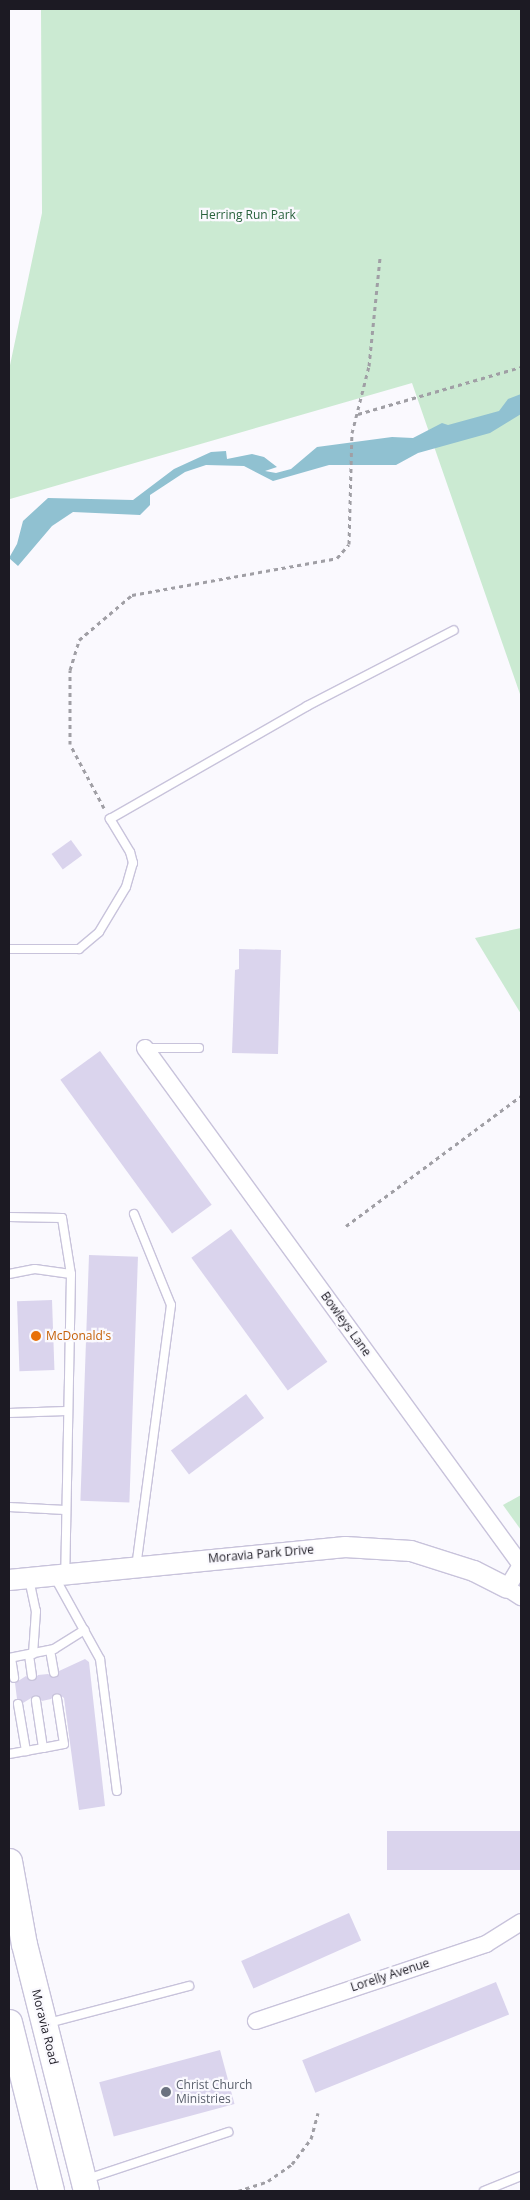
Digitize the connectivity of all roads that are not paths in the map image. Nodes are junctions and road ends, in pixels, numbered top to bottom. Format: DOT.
graph roads {
  1 [pos="454,630"];
  2 [pos="9,949"];
  3 [pos="145,1048"];
  4 [pos="199,1048"];
  5 [pos="134,1214"];
  6 [pos="9,1217"];
  7 [pos="9,1274"];
  8 [pos="72,1274"];
  9 [pos="66,1411"];
  10 [pos="9,1413"];
  11 [pos="9,1507"];
  12 [pos="65,1510"];
  13 [pos="136,1566"];
  14 [pos="59,1574"];
  15 [pos="19,1579"];
  16 [pos="514,1592"];
  17 [pos="85,1630"];
  18 [pos="50,1650"];
  19 [pos="31,1654"];
  20 [pos="10,1658"];
  21 [pos="54,1673"];
  22 [pos="32,1676"];
  23 [pos="14,1678"];
  24 [pos="57,1699"];
  25 [pos="36,1701"];
  26 [pos="18,1704"];
  27 [pos="43,1748"];
  28 [pos="26,1751"];
  29 [pos="9,1754"];
  30 [pos="117,1791"];
  31 [pos="9,1861"];
  32 [pos="521,1922"];
  33 [pos="189,1986"];
  34 [pos="256,2021"];
  35 [pos="9,2022"];
  36 [pos="44,2024"];
  37 [pos="228,2132"];
  38 [pos="521,2176"];
  39 [pos="84,2186"];
  40 [pos="50,2191"];
  41 [pos="484,2191"];
  1 -- 2 [label="lane"];
  3 -- 4 [label="lane"];
  3 -- 16 [label="street, Bowleys Lane"];
  5 -- 13 [label="lane"];
  6 -- 8 [label="lane"];
  7 -- 8 [label="lane"];
  8 -- 9 [label="lane"];
  9 -- 10 [label="lane"];
  9 -- 12 [label="lane"];
  11 -- 12 [label="lane"];
  12 -- 14 [label="lane"];
  13 -- 14 [label="street, Moravia Park Drive"];
  13 -- 16 [label="street, Moravia Park Drive"];
  14 -- 15 [label="street, Moravia Park Drive"];
  14 -- 17 [label="lane"];
  15 -- 19 [label="lane"];
  17 -- 18 [label="lane"];
  17 -- 30 [label="lane"];
  18 -- 19 [label="lane"];
  18 -- 21 [label="lane"];
  19 -- 20 [label="lane"];
  19 -- 22 [label="lane"];
  20 -- 23 [label="lane"];
  24 -- 27 [label="lane"];
  25 -- 27 [label="lane"];
  26 -- 28 [label="lane"];
  27 -- 28 [label="lane"];
  28 -- 29 [label="lane"];
  31 -- 36 [label="main road, Moravia Road"];
  32 -- 34 [label="street, Lorelly Avenue"];
  33 -- 36 [label="lane"];
  35 -- 40 [label="main road"];
  36 -- 39 [label="main road, Moravia Road"];
  37 -- 39 [label="lane"];
  38 -- 41 [label="lane"];
}
